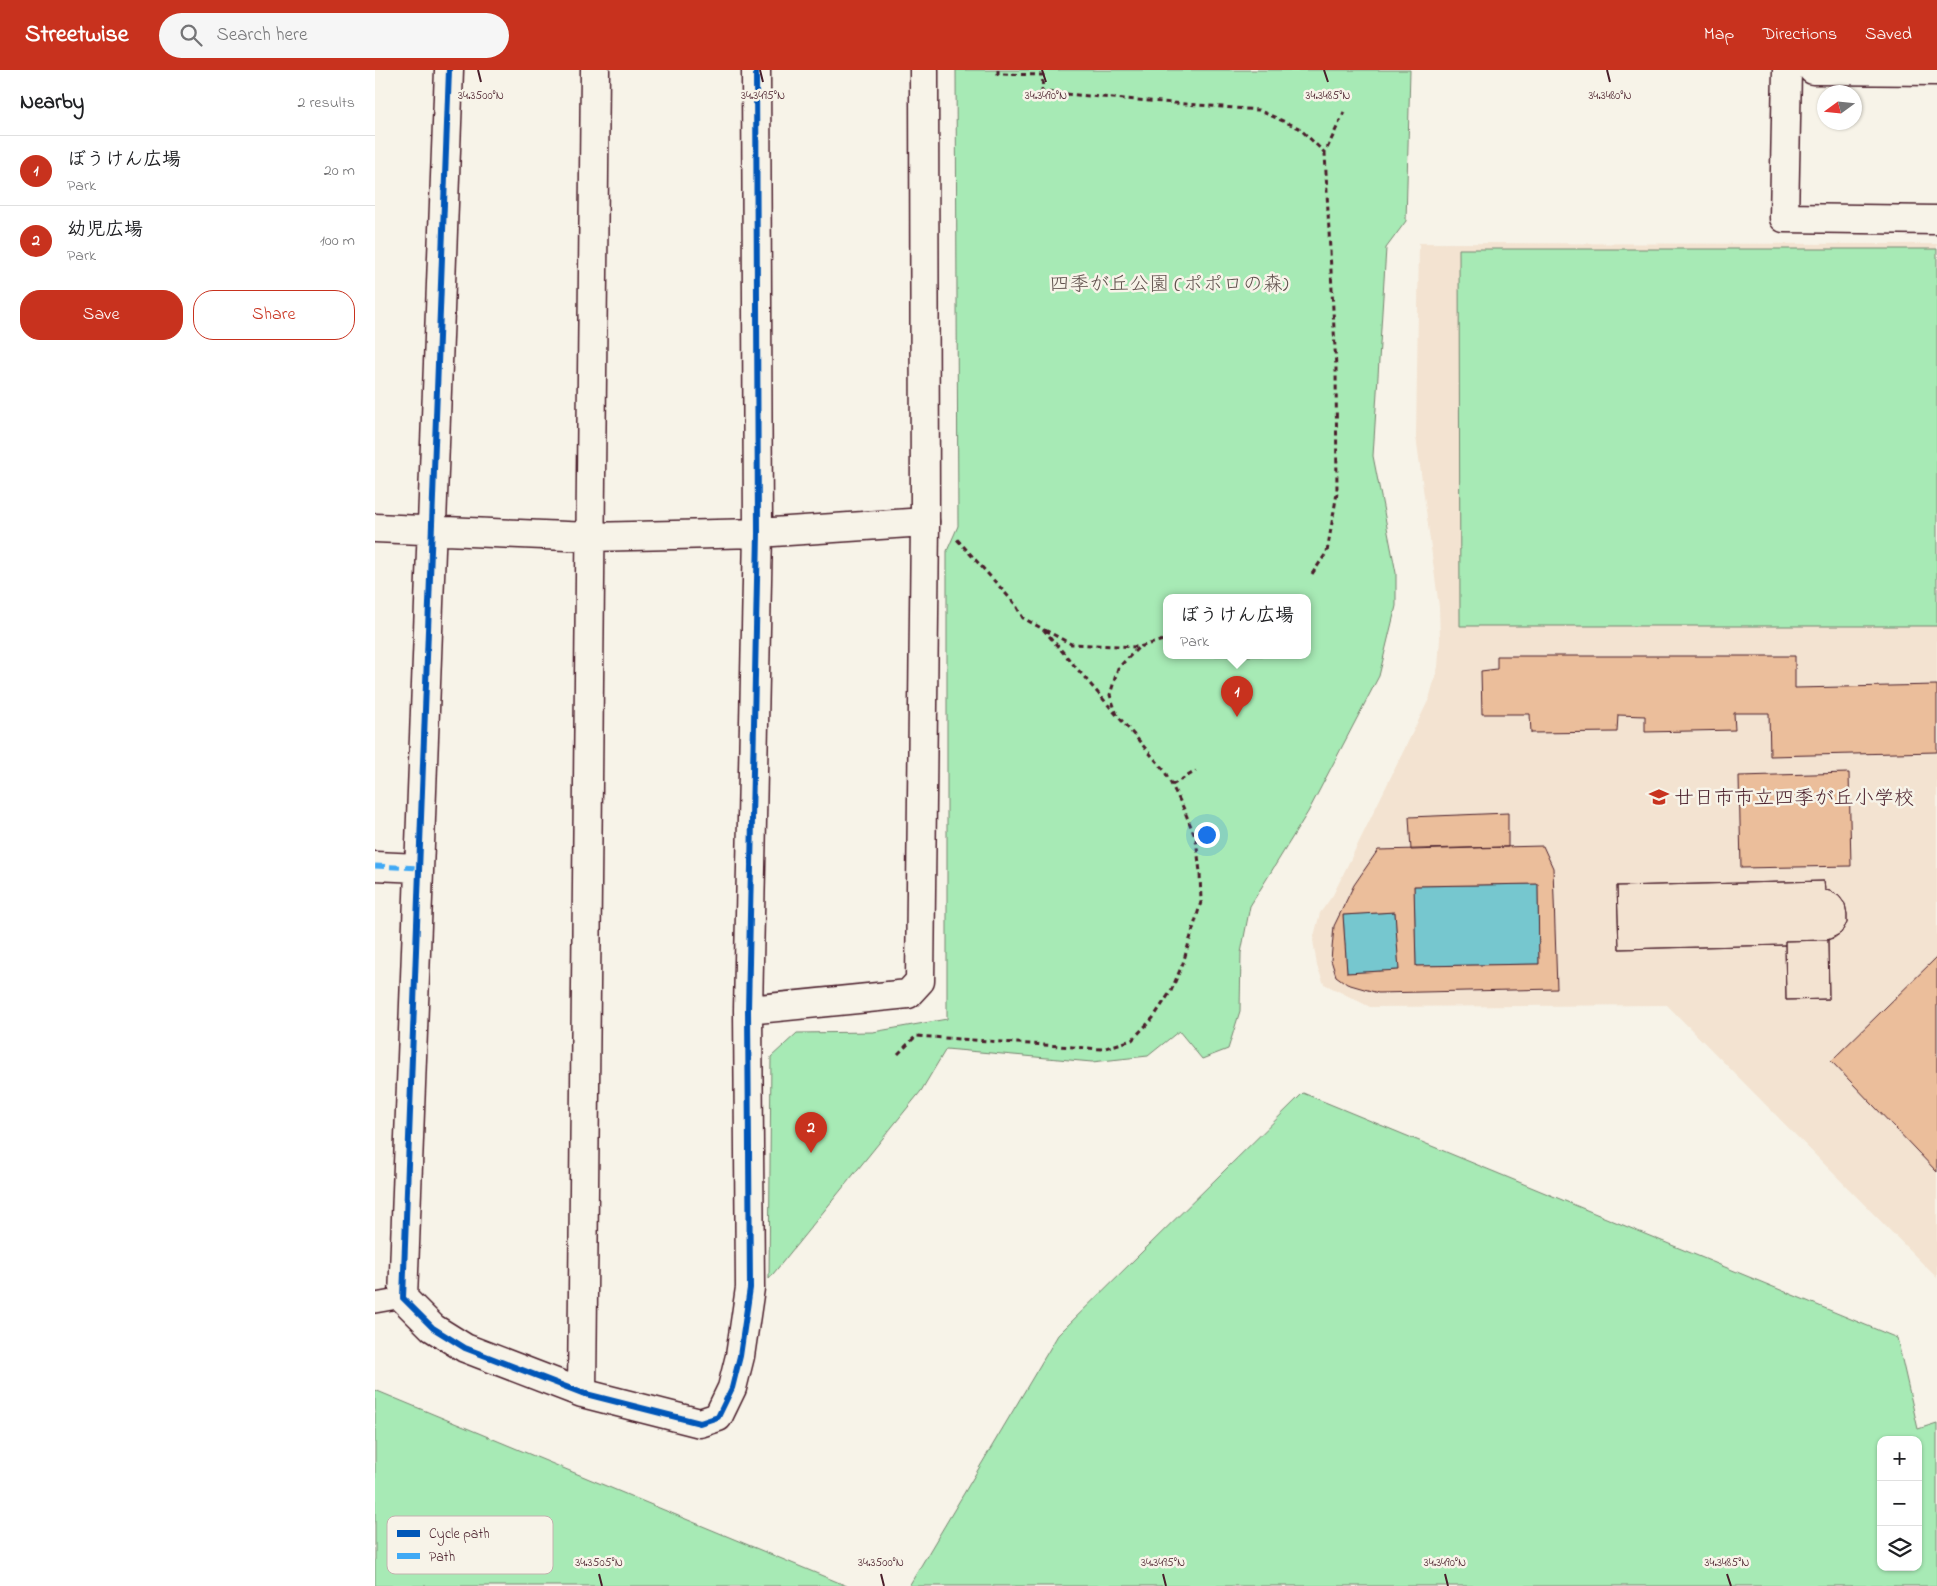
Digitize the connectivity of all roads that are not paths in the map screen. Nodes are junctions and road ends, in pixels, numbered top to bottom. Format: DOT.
graph roads {
  1 [pos="449,70"];
  2 [pos="595,70"];
  3 [pos="757,70"];
  4 [pos="924,70"];
  5 [pos="1787,70"];
  6 [pos="1813,70"];
  7 [pos="1937,72"];
  8 [pos="1937,220"];
  9 [pos="925,522"];
  10 [pos="375,528"];
  11 [pos="432,530"];
  12 [pos="758,534"];
  13 [pos="590,537"];
  14 [pos="375,866"];
  15 [pos="419,868"];
  16 [pos="748,1010"];
  17 [pos="403,1298"];
  18 [pos="375,1303"];
  19 [pos="582,1393"];
  1 -- 11 [label="street"];
  2 -- 13 [label="street"];
  3 -- 12 [label="street"];
  4 -- 9 [label="street"];
  5 -- 8 [label="street"];
  6 -- 7 [label="street"];
  9 -- 12 [label="street"];
  9 -- 16 [label="street"];
  10 -- 11 [label="street"];
  11 -- 13 [label="street"];
  11 -- 15 [label="street"];
  12 -- 13 [label="street"];
  12 -- 16 [label="street"];
  13 -- 19 [label="street"];
  14 -- 15 [label="street"];
  15 -- 17 [label="street"];
  16 -- 19 [label="street"];
  17 -- 18 [label="lane"];
  17 -- 19 [label="street"];
}
